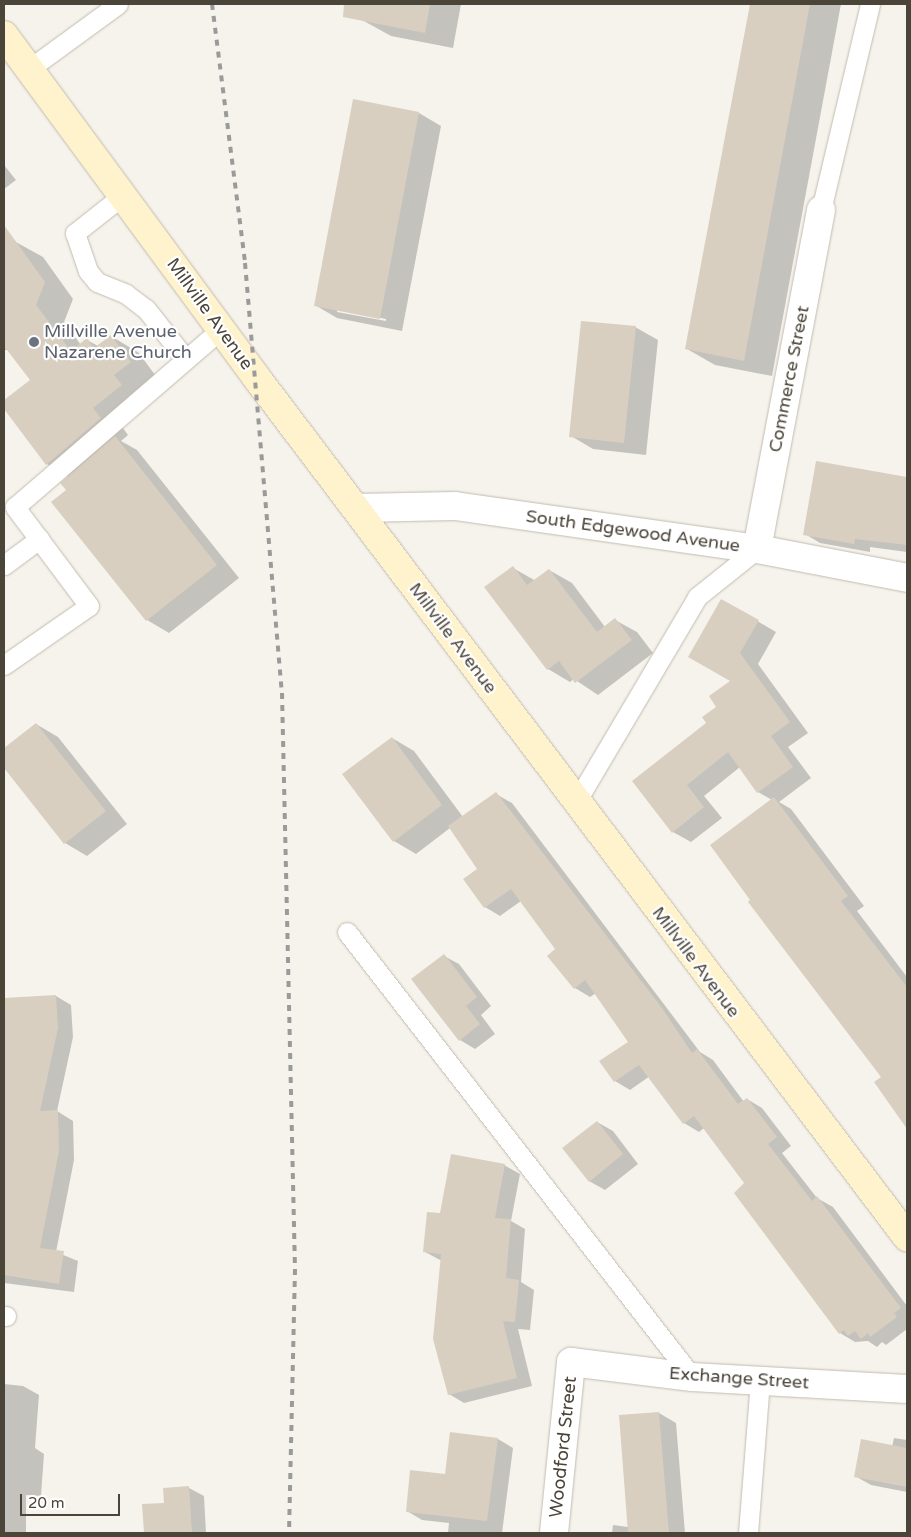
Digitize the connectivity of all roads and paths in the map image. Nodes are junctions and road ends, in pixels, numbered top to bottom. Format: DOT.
graph roads {
  1 [pos="118,4"];
  2 [pos="870,4"];
  3 [pos="4,35"];
  4 [pos="30,69"];
  5 [pos="122,196"];
  6 [pos="821,210"];
  7 [pos="221,329"];
  8 [pos="185,358"];
  9 [pos="356,508"];
  10 [pos="40,539"];
  11 [pos="757,549"];
  12 [pos="4,565"];
  13 [pos="907,578"];
  14 [pos="4,665"];
  15 [pos="576,802"];
  16 [pos="347,932"];
  17 [pos="907,1237"];
  18 [pos="571,1362"];
  19 [pos="692,1377"];
  20 [pos="760,1381"];
  21 [pos="907,1389"];
  22 [pos="554,1533"];
  23 [pos="748,1533"];
  1 -- 4 [label="lane"];
  2 -- 6 [label="lane"];
  3 -- 4 [label="main road, Millville Avenue"];
  4 -- 5 [label="main road, Millville Avenue"];
  5 -- 7 [label="main road, Millville Avenue"];
  5 -- 8 [label="lane"];
  6 -- 11 [label="street, Commerce Street"];
  7 -- 8 [label="lane"];
  7 -- 9 [label="main road, Millville Avenue"];
  8 -- 10 [label="lane"];
  9 -- 11 [label="street, South Edgewood Avenue"];
  9 -- 15 [label="main road, Millville Avenue"];
  10 -- 12 [label="lane"];
  10 -- 14 [label="lane"];
  11 -- 13 [label="street, South Edgewood Avenue"];
  11 -- 15 [label="lane"];
  15 -- 17 [label="main road, Millville Avenue"];
  16 -- 19 [label="lane"];
  18 -- 19 [label="street, Exchange Street"];
  18 -- 22 [label="street, Woodford Street"];
  19 -- 20 [label="street, Exchange Street"];
  20 -- 21 [label="street, Exchange Street"];
  20 -- 23 [label="lane"];
}
